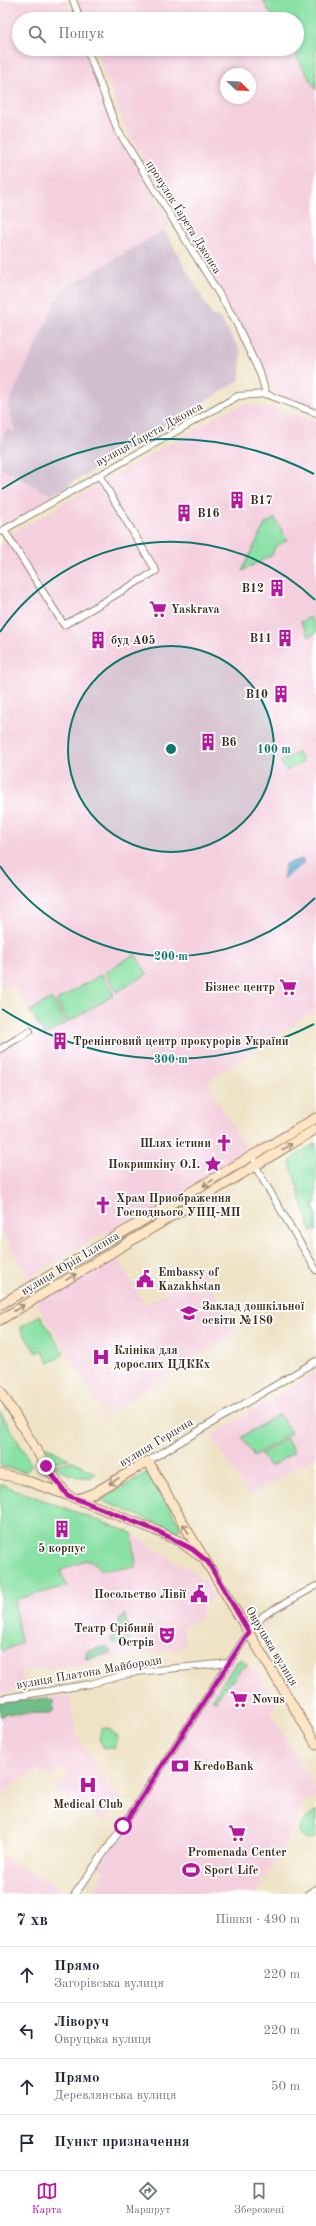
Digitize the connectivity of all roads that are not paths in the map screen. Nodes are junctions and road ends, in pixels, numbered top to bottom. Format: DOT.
graph roads {
  1 [pos="73,0"];
  2 [pos="77,12"];
  3 [pos="90,56"];
  4 [pos="266,394"];
  5 [pos="316,413"];
  6 [pos="99,475"];
  7 [pos="2,531"];
  8 [pos="30,1031"];
  9 [pos="0,1049"];
  10 [pos="316,1118"];
  11 [pos="316,1128"];
  12 [pos="254,1155"];
  13 [pos="257,1165"];
  14 [pos="316,1270"];
  15 [pos="0,1305"];
  16 [pos="0,1320"];
  17 [pos="316,1361"];
  18 [pos="0,1390"];
  19 [pos="148,1461"];
  20 [pos="0,1474"];
  21 [pos="67,1495"];
  22 [pos="78,1499"];
  23 [pos="208,1562"];
  24 [pos="316,1586"];
  25 [pos="249,1632"];
  26 [pos="229,1663"];
  27 [pos="0,1699"];
  28 [pos="316,1744"];
  29 [pos="316,1889"];
  30 [pos="75,1894"];
  31 [pos="308,1894"];
  1 -- 2 [label="street"];
  3 -- 4 [label="street, провулок Ґарета Джонса"];
  4 -- 5 [label="street"];
  4 -- 6 [label="street, вулиця Ґарета Джонса"];
  6 -- 7 [label="street, вулиця Ґарета Джонса"];
  6 -- 7 [label="street"];
  8 -- 9 [label="street"];
  10 -- 12 [label="street, вулиця Юрія Іллєнка"];
  13 -- 11 [label="street, вулиця Юрія Іллєнка, one-way"];
  12 -- 13 [label="street"];
  12 -- 15 [label="street, вулиця Юрія Іллєнка, one-way"];
  13 -- 14 [label="street"];
  16 -- 13 [label="street, вулиця Юрія Іллєнка, one-way"];
  17 -- 19 [label="street, вулиця Герцена"];
  18 -- 21 [label="street"];
  19 -- 22 [label="street, вулиця Герцена, one-way"];
  23 -- 19 [label="street, Овруцька вулиця, one-way"];
  20 -- 21 [label="street"];
  21 -- 22 [label="street"];
  22 -- 23 [label="street, Овруцька вулиця"];
  23 -- 25 [label="street, Овруцька вулиця"];
  24 -- 25 [label="street"];
  25 -- 26 [label="street"];
  25 -- 28 [label="street, Овруцька вулиця"];
  26 -- 27 [label="street, вулиця Платона Майбороди"];
  26 -- 30 [label="street"];
  29 -- 31 [label="street"];
}
